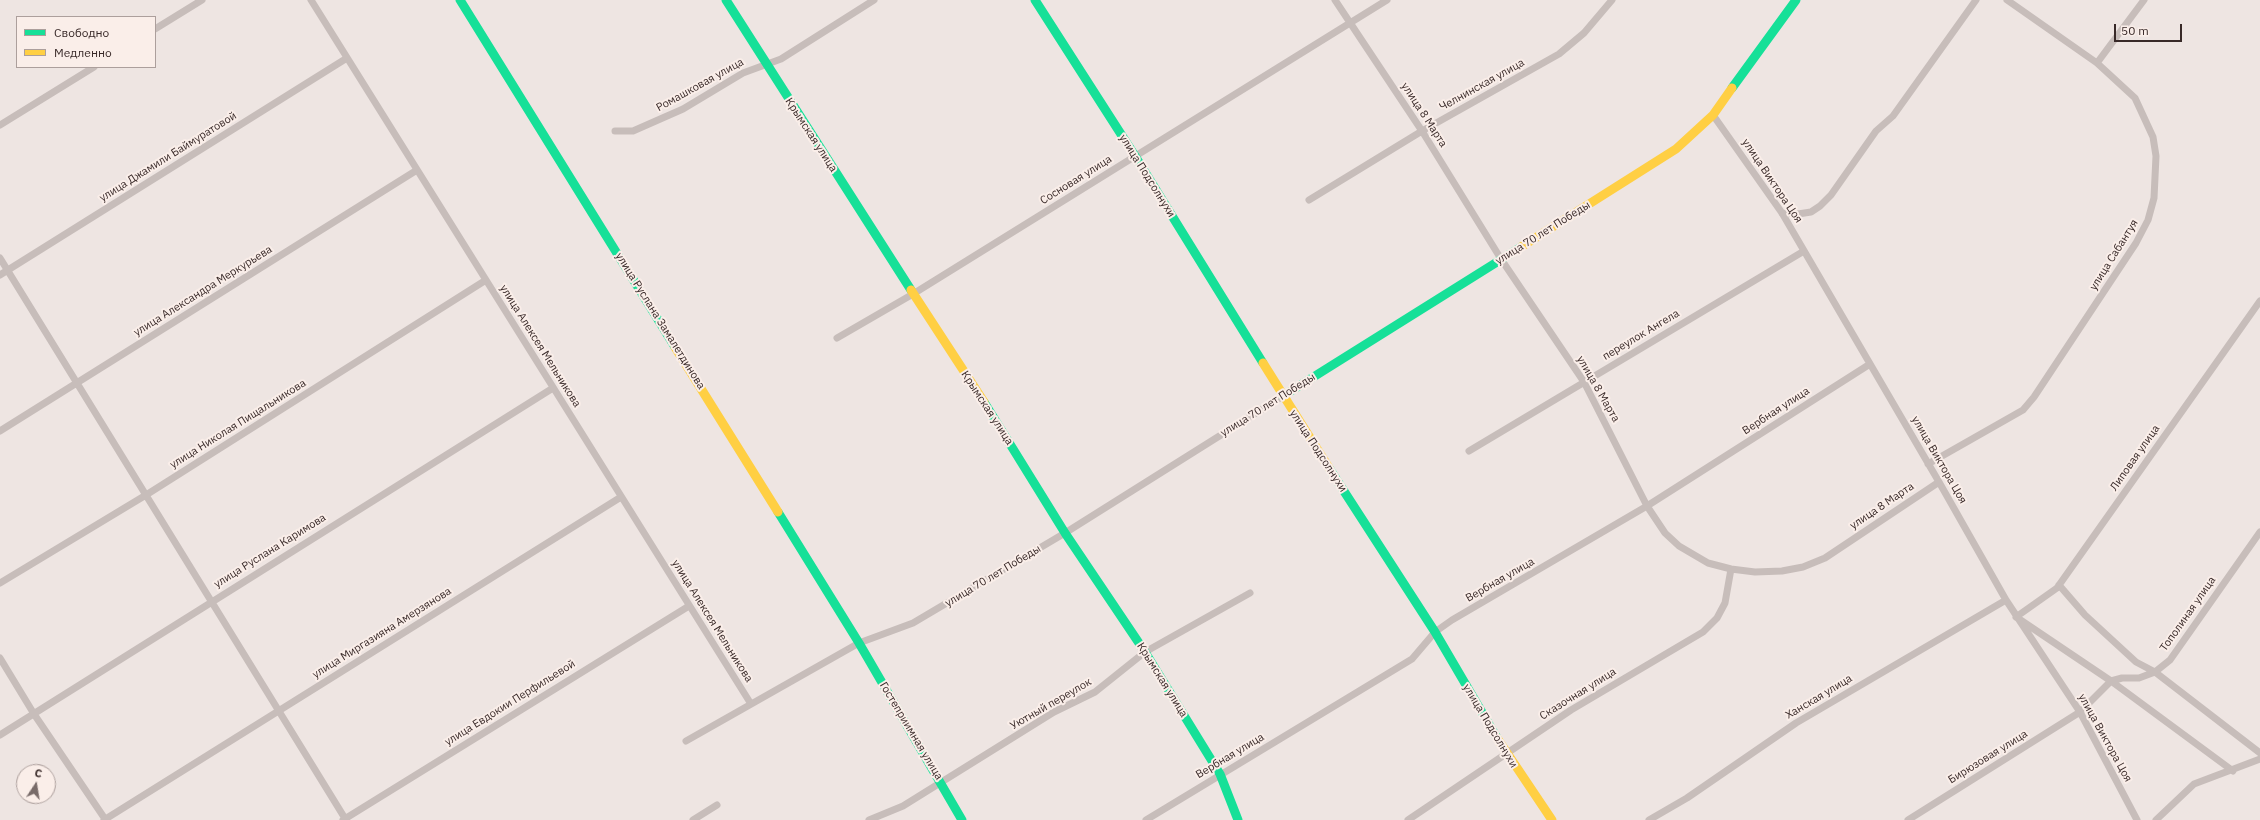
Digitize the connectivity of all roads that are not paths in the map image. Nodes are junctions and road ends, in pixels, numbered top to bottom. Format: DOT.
graph roads {
  1 [pos="202,0"];
  2 [pos="311,0"];
  3 [pos="460,0"];
  4 [pos="726,0"];
  5 [pos="874,0"];
  6 [pos="1035,0"];
  7 [pos="1335,0"];
  8 [pos="1387,0"];
  9 [pos="1612,0"];
  10 [pos="1796,0"];
  11 [pos="1976,0"];
  12 [pos="2007,0"];
  13 [pos="2144,0"];
  14 [pos="1349,23"];
  15 [pos="156,28"];
  16 [pos="347,58"];
  17 [pos="765,64"];
  18 [pos="2097,64"];
  19 [pos="92,68"];
  20 [pos="1713,115"];
  21 [pos="0,125"];
  22 [pos="615,131"];
  23 [pos="1422,131"];
  24 [pos="1135,156"];
  25 [pos="417,170"];
  26 [pos="1309,200"];
  27 [pos="1782,212"];
  28 [pos="1804,251"];
  29 [pos="0,258"];
  30 [pos="1501,259"];
  31 [pos="7,271"];
  32 [pos="0,275"];
  33 [pos="486,280"];
  34 [pos="913,294"];
  35 [pos="2260,300"];
  36 [pos="837,338"];
  37 [pos="1870,364"];
  38 [pos="1584,382"];
  39 [pos="76,383"];
  40 [pos="553,388"];
  41 [pos="1283,396"];
  42 [pos="0,431"];
  43 [pos="1469,451"];
  44 [pos="1928,464"];
  45 [pos="1939,482"];
  46 [pos="146,495"];
  47 [pos="622,497"];
  48 [pos="1647,506"];
  49 [pos="2260,532"];
  50 [pos="1065,533"];
  51 [pos="1731,569"];
  52 [pos="0,583"];
  53 [pos="2059,585"];
  54 [pos="1250,593"];
  55 [pos="2006,600"];
  56 [pos="211,601"];
  57 [pos="689,606"];
  58 [pos="2016,617"];
  59 [pos="1435,632"];
  60 [pos="859,643"];
  61 [pos="1145,652"];
  62 [pos="0,658"];
  63 [pos="2155,672"];
  64 [pos="2111,681"];
  65 [pos="751,704"];
  66 [pos="278,710"];
  67 [pos="2080,712"];
  68 [pos="34,714"];
  69 [pos="0,734"];
  70 [pos="686,741"];
  71 [pos="2260,753"];
  72 [pos="1507,755"];
  73 [pos="2260,759"];
  74 [pos="2233,771"];
  75 [pos="1220,774"];
  76 [pos="942,781"];
  77 [pos="717,805"];
  78 [pos="345,819"];
  79 [pos="104,820"];
  80 [pos="693,820"];
  81 [pos="869,820"];
  82 [pos="962,820"];
  83 [pos="1146,820"];
  84 [pos="1238,820"];
  85 [pos="1408,820"];
  86 [pos="1552,820"];
  87 [pos="1649,820"];
  88 [pos="1908,820"];
  89 [pos="2137,820"];
  90 [pos="2156,820"];
  1 -- 15 [label="street"];
  2 -- 16 [label="street, улица Алексея Мельникова"];
  3 -- 60 [label="street, улица Руслана Замалетдинова"];
  4 -- 17 [label="street, Крымская улица"];
  5 -- 17 [label="street, Ромашковая улица"];
  6 -- 24 [label="street, улица Подсолнухи"];
  7 -- 14 [label="street, улица 8 Марта"];
  8 -- 14 [label="street, Сосновая улица"];
  9 -- 23 [label="street, Челнинская улица"];
  10 -- 20 [label="street, улица 70 лет Победы"];
  11 -- 27 [label="street"];
  12 -- 18 [label="street, улица Сабантуя"];
  13 -- 18 [label="street"];
  14 -- 23 [label="street, улица 8 Марта"];
  14 -- 24 [label="street, Сосновая улица"];
  16 -- 25 [label="street, улица Алексея Мельникова"];
  16 -- 31 [label="street, улица Джамили Баймуратовой"];
  17 -- 22 [label="street, Ромашковая улица"];
  17 -- 34 [label="street, Крымская улица"];
  18 -- 44 [label="street, улица Сабантуя"];
  19 -- 21 [label="street"];
  20 -- 27 [label="street, улица Виктора Цоя"];
  20 -- 30 [label="street, улица 70 лет Победы"];
  23 -- 26 [label="street, Челнинская улица"];
  23 -- 30 [label="street, улица 8 Марта"];
  24 -- 34 [label="street, Сосновая улица"];
  24 -- 41 [label="street, улица Подсолнухи"];
  25 -- 33 [label="street, улица Алексея Мельникова"];
  25 -- 39 [label="street, улица Александра Меркурьева"];
  27 -- 28 [label="street, улица Виктора Цоя"];
  28 -- 37 [label="street, улица Виктора Цоя"];
  28 -- 38 [label="street, переулок Ангела"];
  29 -- 31 [label="street"];
  30 -- 38 [label="street, улица 8 Марта"];
  30 -- 41 [label="street, улица 70 лет Победы"];
  31 -- 32 [label="street, улица Джамили Баймуратовой"];
  31 -- 39 [label="street"];
  33 -- 40 [label="street, улица Алексея Мельникова"];
  33 -- 46 [label="street, улица Николая Пищальникова"];
  34 -- 36 [label="street, Сосновая улица"];
  34 -- 50 [label="street, Крымская улица"];
  35 -- 53 [label="street, Липовая улица"];
  37 -- 44 [label="street, улица Виктора Цоя"];
  37 -- 48 [label="street, Вербная улица"];
  38 -- 43 [label="street, переулок Ангела"];
  38 -- 48 [label="street, улица 8 Марта"];
  39 -- 42 [label="street, улица Александра Меркурьева"];
  39 -- 46 [label="street"];
  40 -- 47 [label="street, улица Алексея Мельникова"];
  40 -- 56 [label="street, улица Руслана Каримова"];
  41 -- 50 [label="street, улица 70 лет Победы"];
  41 -- 59 [label="street, улица Подсолнухи"];
  44 -- 45 [label="street, улица Виктора Цоя"];
  45 -- 51 [label="street, улица 8 Марта"];
  45 -- 55 [label="street, улица Виктора Цоя"];
  46 -- 52 [label="street, улица Николая Пищальникова"];
  46 -- 56 [label="street"];
  47 -- 57 [label="street, улица Алексея Мельникова"];
  47 -- 66 [label="street, улица Миргазияна Амерзянова"];
  48 -- 51 [label="street, улица 8 Марта"];
  48 -- 59 [label="street, Вербная улица"];
  49 -- 63 [label="street, Тополиная улица"];
  50 -- 60 [label="street, улица 70 лет Победы"];
  50 -- 61 [label="street, Крымская улица"];
  51 -- 72 [label="street, Сказочная улица"];
  53 -- 58 [label="street, Липовая улица"];
  53 -- 63 [label="street"];
  54 -- 61 [label="street, Уютный переулок"];
  55 -- 58 [label="street, улица Виктора Цоя"];
  55 -- 87 [label="street, Ханская улица"];
  56 -- 66 [label="street"];
  56 -- 68 [label="street, улица Руслана Каримова"];
  57 -- 65 [label="street, улица Алексея Мельникова"];
  57 -- 78 [label="street, улица Евдокии Перфильевой"];
  58 -- 64 [label="street"];
  58 -- 67 [label="street, улица Виктора Цоя"];
  59 -- 72 [label="street, улица Подсолнухи"];
  59 -- 75 [label="street, Вербная улица"];
  60 -- 65 [label="street, улица 70 лет Победы"];
  60 -- 76 [label="street, Гостеприимная улица"];
  61 -- 75 [label="street, Крымская улица"];
  61 -- 76 [label="street, Уютный переулок"];
  62 -- 68 [label="street"];
  63 -- 64 [label="street, Тополиная улица"];
  63 -- 71 [label="street"];
  64 -- 67 [label="street"];
  64 -- 74 [label="street"];
  65 -- 70 [label="street, улица 70 лет Победы"];
  66 -- 78 [label="street"];
  66 -- 79 [label="street, улица Миргазияна Амерзянова"];
  67 -- 88 [label="street, Бирюзовая улица"];
  67 -- 89 [label="street, улица Виктора Цоя"];
  68 -- 69 [label="street, улица Руслана Каримова"];
  68 -- 79 [label="street"];
  72 -- 85 [label="street, Сказочная улица"];
  72 -- 86 [label="street, улица Подсолнухи"];
  73 -- 74 [label="street"];
  74 -- 90 [label="street"];
  75 -- 83 [label="street, Вербная улица"];
  75 -- 84 [label="street, Крымская улица"];
  76 -- 81 [label="street, Уютный переулок"];
  76 -- 82 [label="street, Гостеприимная улица"];
  77 -- 80 [label="street"];
}
